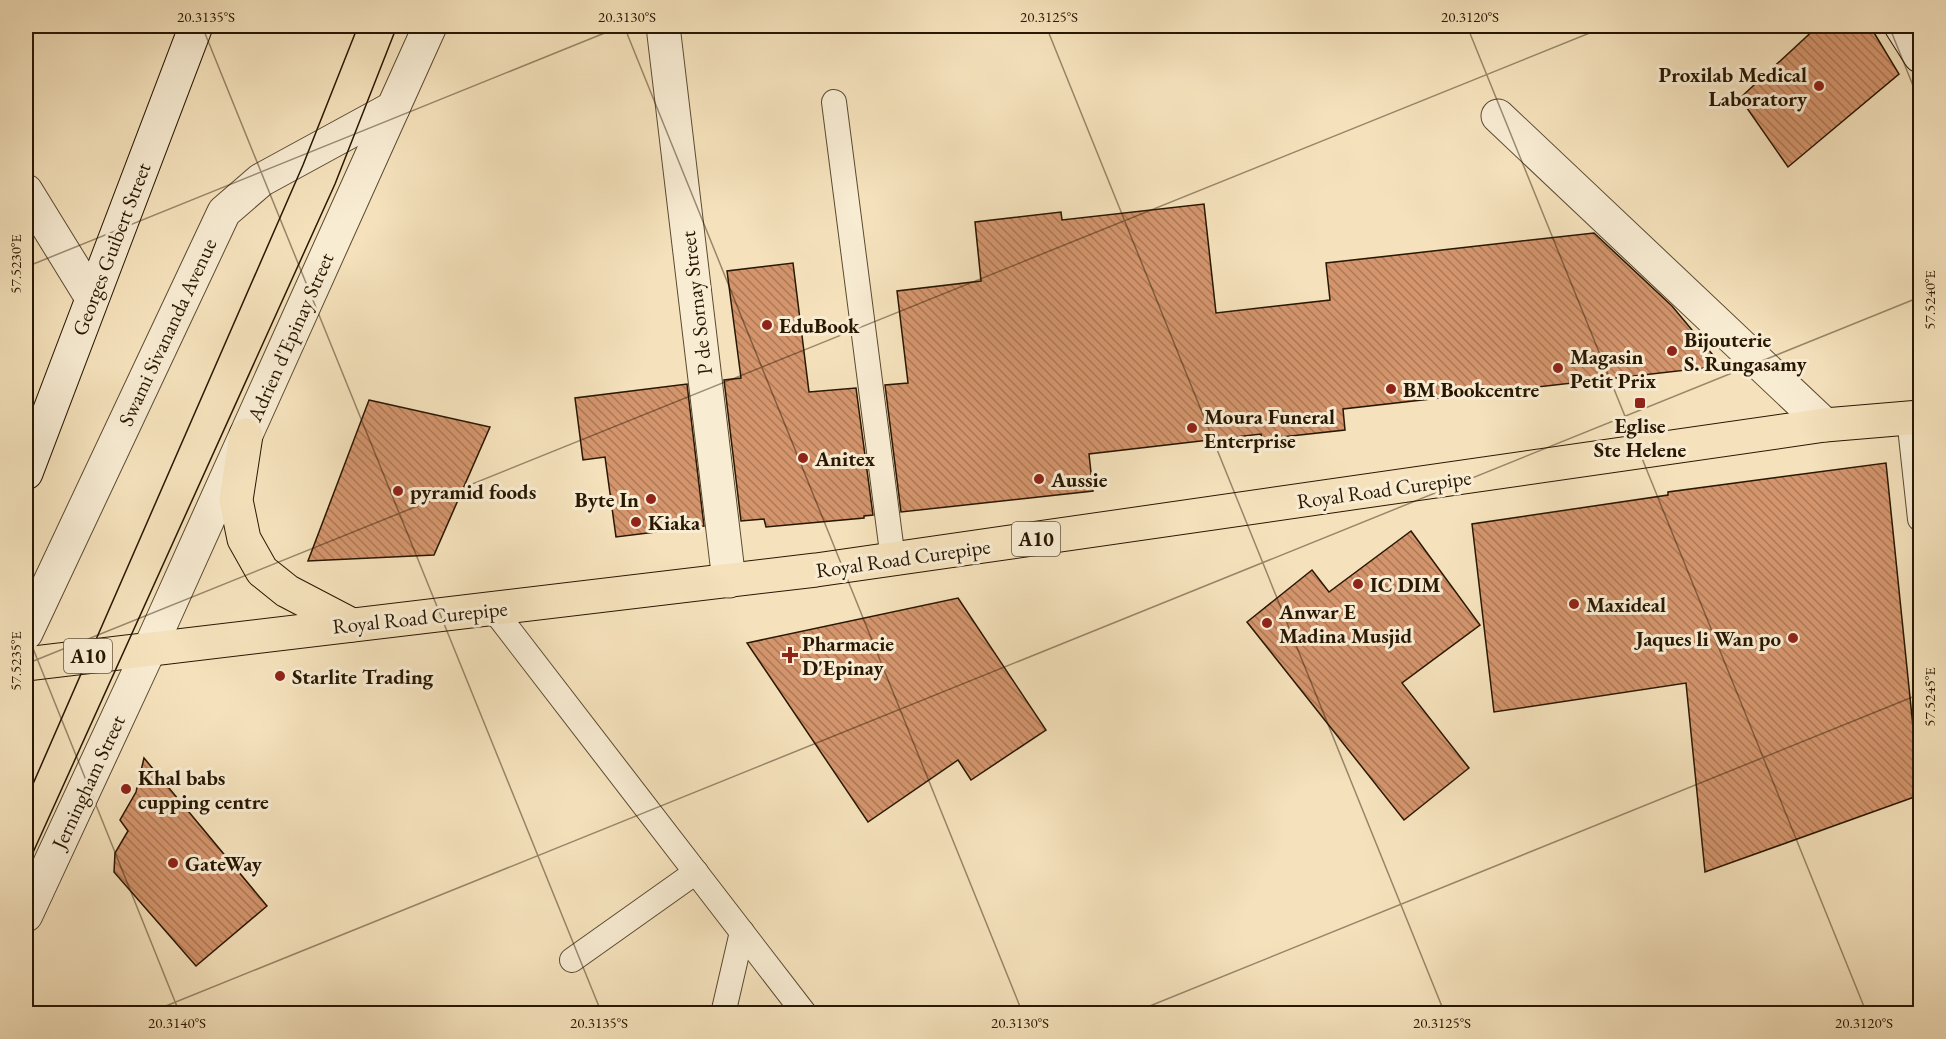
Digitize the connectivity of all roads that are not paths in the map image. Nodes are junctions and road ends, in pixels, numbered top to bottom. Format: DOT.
graph roads {
  1 [pos="196,26"];
  2 [pos="430,26"];
  3 [pos="663,26"];
  4 [pos="1901,26"];
  5 [pos="1920,56"];
  6 [pos="834,102"];
  7 [pos="393,108"];
  8 [pos="1498,116"];
  9 [pos="26,191"];
  10 [pos="92,298"];
  11 [pos="1915,418"];
  12 [pos="1825,425"];
  13 [pos="246,435"];
  14 [pos="26,473"];
  15 [pos="1920,519"];
  16 [pos="893,560"];
  17 [pos="729,581"];
  18 [pos="493,609"];
  19 [pos="352,625"];
  20 [pos="26,633"];
  21 [pos="150,648"];
  22 [pos="26,664"];
  23 [pos="696,872"];
  24 [pos="26,915"];
  25 [pos="742,932"];
  26 [pos="572,960"];
  27 [pos="723,1014"];
  28 [pos="806,1014"];
  1 -- 10 [label="street, Georges Guibert Street"];
  2 -- 7 [label="street, Adrien d'Epinay Street"];
  3 -- 17 [label="street, P de Sornay Street"];
  4 -- 5 [label="street"];
  6 -- 16 [label="lane"];
  7 -- 13 [label="street, Adrien d'Epinay Street"];
  7 -- 20 [label="street, Swami Sivananda Avenue"];
  8 -- 12 [label="street"];
  9 -- 10 [label="street"];
  10 -- 14 [label="street, Georges Guibert Street"];
  11 -- 12 [label="main road, Royal Road Curepipe / A10"];
  11 -- 15 [label="lane"];
  12 -- 16 [label="main road, Royal Road Curepipe / A10"];
  13 -- 19 [label="main road"];
  13 -- 21 [label="street, Adrien d'Epinay Street"];
  16 -- 17 [label="main road, Royal Road Curepipe / A10"];
  17 -- 18 [label="main road, Royal Road Curepipe / A10"];
  18 -- 19 [label="main road, Royal Road Curepipe / A10"];
  18 -- 23 [label="lane"];
  19 -- 21 [label="main road, Royal Road Curepipe / A10"];
  21 -- 22 [label="main road, Royal Road Curepipe / A10"];
  21 -- 24 [label="street, Jerningham Street"];
  23 -- 25 [label="lane"];
  23 -- 26 [label="lane"];
  25 -- 27 [label="lane"];
  25 -- 28 [label="lane"];
}
